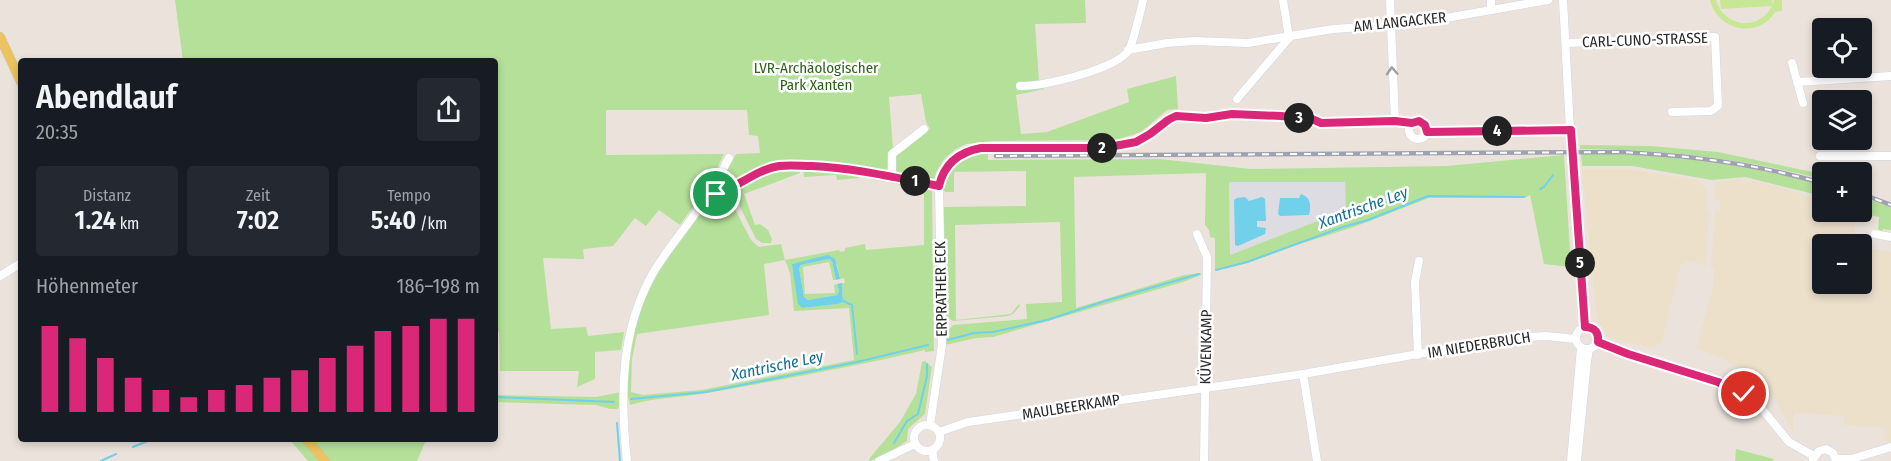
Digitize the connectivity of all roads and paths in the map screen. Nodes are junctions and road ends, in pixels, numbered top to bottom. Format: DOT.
graph roads {
  1 [pos="1143,0"];
  2 [pos="1282,0"];
  3 [pos="1390,0"];
  4 [pos="1491,0"];
  5 [pos="1548,0"];
  6 [pos="1563,0"];
  7 [pos="1491,10"];
  8 [pos="1390,25"];
  9 [pos="0,38"];
  10 [pos="1289,38"];
  11 [pos="1566,43"];
  12 [pos="1128,50"];
  13 [pos="1792,63"];
  14 [pos="18,76"];
  15 [pos="1891,76"];
  16 [pos="1797,82"];
  17 [pos="1020,86"];
  18 [pos="1237,99"];
  19 [pos="1803,103"];
  20 [pos="1672,112"];
  21 [pos="1395,121"];
  22 [pos="1412,123"];
  23 [pos="924,129"];
  24 [pos="1571,130"];
  25 [pos="1427,132"];
  26 [pos="1820,156"];
  27 [pos="1891,156"];
  28 [pos="729,158"];
  29 [pos="892,177"];
  30 [pos="939,186"];
  31 [pos="711,190"];
  32 [pos="1197,234"];
  33 [pos="1875,234"];
  34 [pos="1891,237"];
  35 [pos="1419,261"];
  36 [pos="18,265"];
  37 [pos="0,276"];
  38 [pos="1585,327"];
  39 [pos="1576,339"];
  40 [pos="1598,342"];
  41 [pos="1581,348"];
  42 [pos="1589,349"];
  43 [pos="1418,354"];
  44 [pos="1303,374"];
  45 [pos="1205,387"];
  46 [pos="930,425"];
  47 [pos="939,432"];
  48 [pos="309,442"];
  49 [pos="915,444"];
  50 [pos="1891,447"];
  51 [pos="932,450"];
  52 [pos="1814,459"];
  53 [pos="1836,460"];
  54 [pos="325,461"];
  55 [pos="627,461"];
  56 [pos="879,461"];
  57 [pos="934,461"];
  58 [pos="1204,461"];
  59 [pos="1317,461"];
  60 [pos="1571,461"];
  61 [pos="1577,461"];
  1 -- 12 [label="street"];
  2 -- 10 [label="street"];
  3 -- 8 [label="street"];
  4 -- 7 [label="street"];
  5 -- 7 [label="street, AM LANGACKER"];
  6 -- 11 [label="street"];
  7 -- 8 [label="street, AM LANGACKER"];
  8 -- 10 [label="street, AM LANGACKER"];
  21 -- 8 [label="street, one-way"];
  9 -- 14 [label="main road"];
  10 -- 12 [label="street, AM LANGACKER"];
  10 -- 18 [label="street"];
  11 -- 20 [label="street, CARL-CUNO-STRASSE"];
  11 -- 24 [label="street"];
  12 -- 17 [label="street"];
  13 -- 16 [label="street"];
  15 -- 16 [label="street"];
  16 -- 19 [label="street"];
  21 -- 22 [label="street"];
  21 -- 30 [label="street"];
  22 -- 25 [label="street"];
  22 -- 25 [label="street"];
  23 -- 29 [label="street"];
  24 -- 25 [label="street"];
  24 -- 38 [label="street"];
  26 -- 27 [label="street"];
  28 -- 31 [label="street"];
  29 -- 30 [label="street"];
  29 -- 31 [label="street"];
  30 -- 46 [label="street, ERPRATHER ECK"];
  31 -- 55 [label="street"];
  32 -- 45 [label="street, KÜVENKAMP"];
  33 -- 34 [label="street"];
  35 -- 43 [label="street, IM NIEDERBRUCH"];
  36 -- 37 [label="street"];
  38 -- 39 [label="street"];
  38 -- 40 [label="street"];
  39 -- 41 [label="street"];
  39 -- 43 [label="street, IM NIEDERBRUCH"];
  40 -- 42 [label="street"];
  40 -- 52 [label="street"];
  41 -- 42 [label="street"];
  41 -- 60 [label="street"];
  42 -- 61 [label="street"];
  43 -- 44 [label="street, IM NIEDERBRUCH"];
  44 -- 45 [label="street, IM NIEDERBRUCH"];
  44 -- 59 [label="street"];
  45 -- 47 [label="street, MAULBEERKAMP"];
  45 -- 58 [label="street, KÜVENKAMP"];
  46 -- 47 [label="street"];
  46 -- 49 [label="street"];
  47 -- 51 [label="street"];
  48 -- 54 [label="main road"];
  49 -- 51 [label="street"];
  49 -- 56 [label="street"];
  50 -- 53 [label="street"];
  51 -- 57 [label="street"];
  52 -- 53 [label="street"];
}
